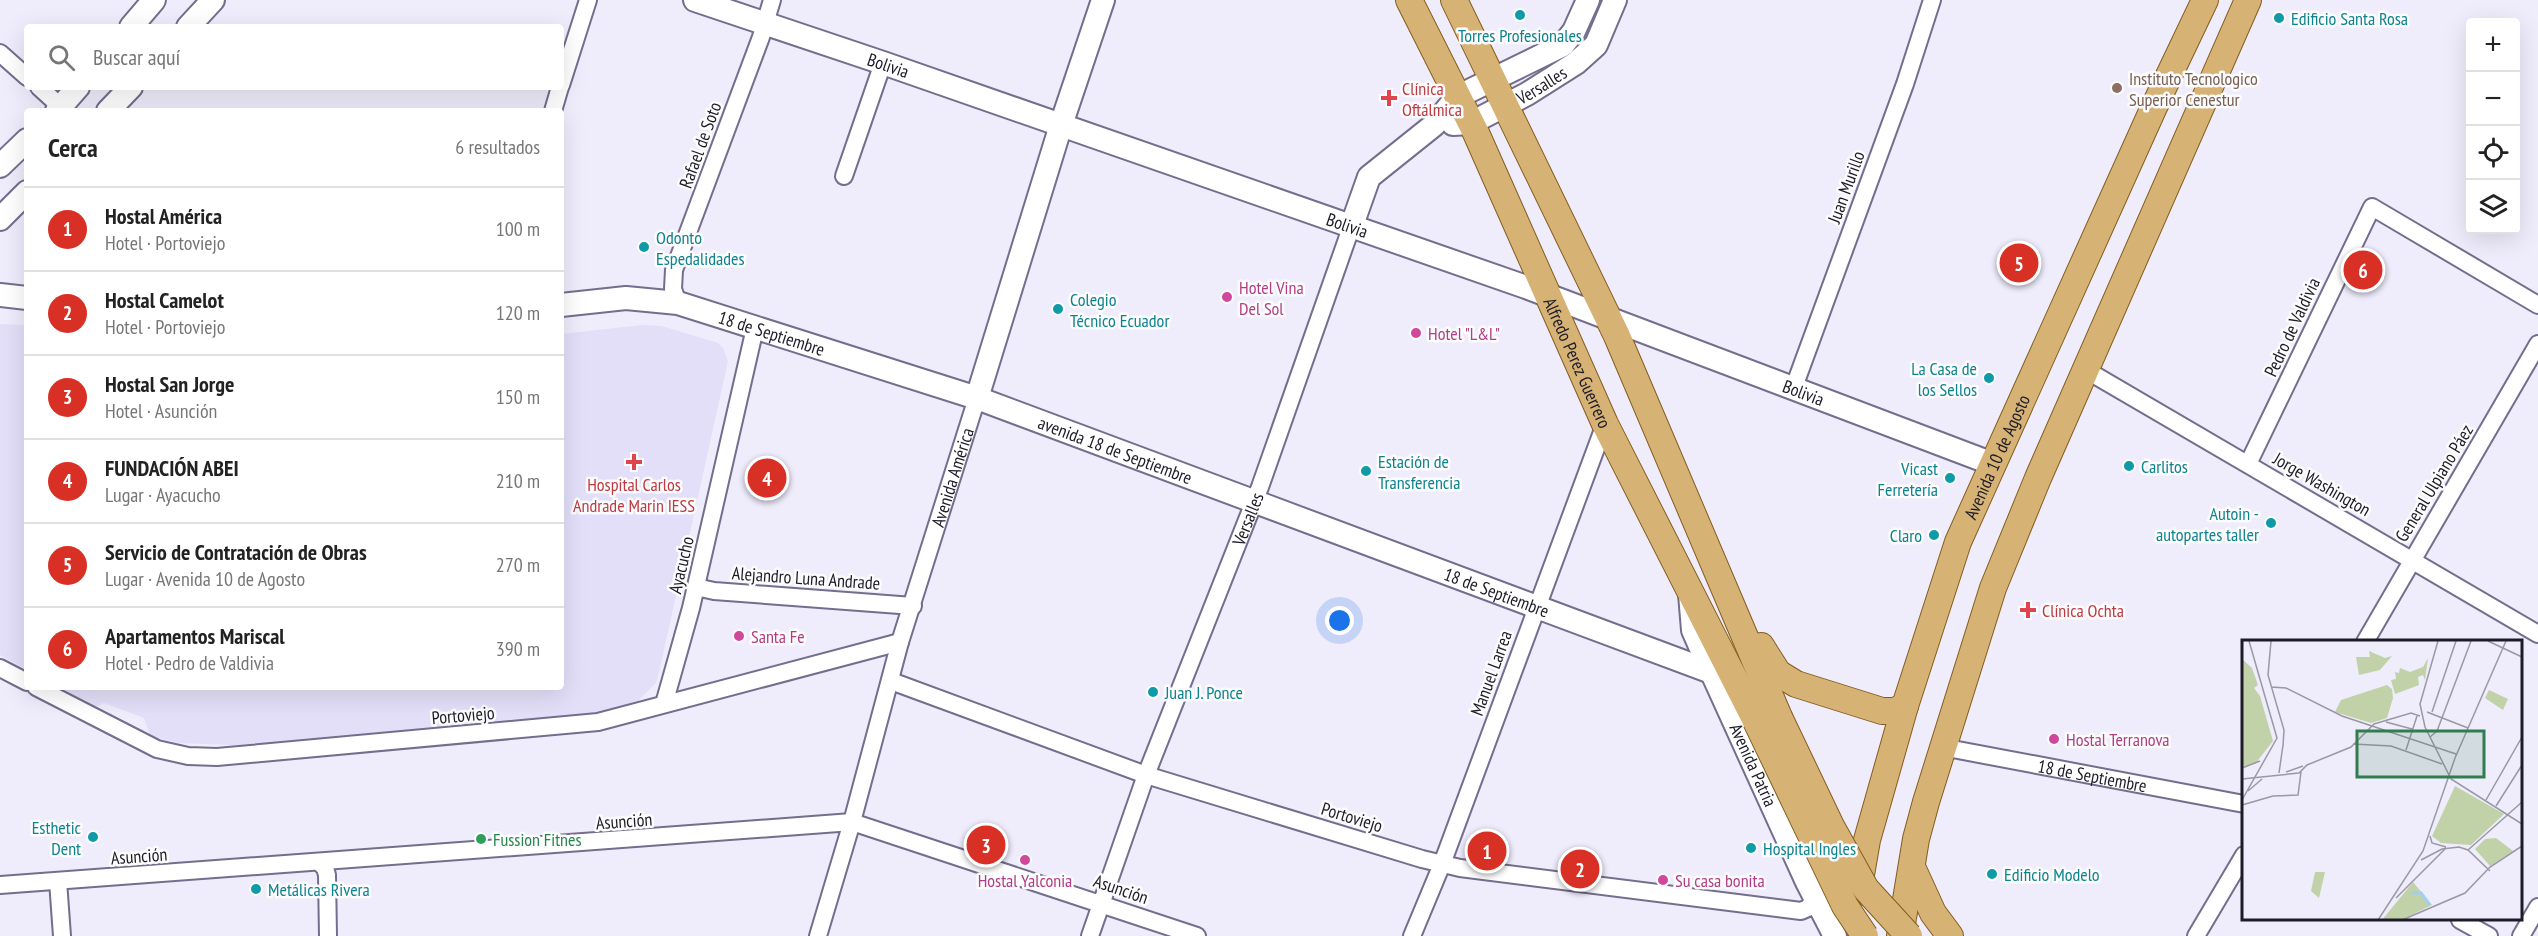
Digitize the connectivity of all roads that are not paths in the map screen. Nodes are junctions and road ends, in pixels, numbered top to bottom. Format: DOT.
graph roads {
  1 [pos="154,0"];
  2 [pos="213,0"];
  3 [pos="588,0"];
  4 [pos="696,0"];
  5 [pos="772,0"];
  6 [pos="1109,0"];
  7 [pos="1409,0"];
  8 [pos="1454,0"];
  9 [pos="1588,0"];
  10 [pos="1615,0"];
  11 [pos="1932,0"];
  12 [pos="2205,0"];
  13 [pos="2248,0"];
  14 [pos="1099,10"];
  15 [pos="134,24"];
  16 [pos="191,24"];
  17 [pos="765,24"];
  18 [pos="0,53"];
  19 [pos="883,63"];
  20 [pos="24,74"];
  21 [pos="564,76"];
  22 [pos="1492,81"];
  23 [pos="42,90"];
  24 [pos="75,90"];
  25 [pos="129,90"];
  26 [pos="560,90"];
  27 [pos="1457,97"];
  28 [pos="1505,106"];
  29 [pos="58,108"];
  30 [pos="60,108"];
  31 [pos="118,108"];
  32 [pos="554,108"];
  33 [pos="1471,123"];
  34 [pos="1061,125"];
  35 [pos="1434,125"];
  36 [pos="24,143"];
  37 [pos="0,166"];
  38 [pos="844,176"];
  39 [pos="24,195"];
  40 [pos="0,219"];
  41 [pos="1352,225"];
  42 [pos="0,295"];
  43 [pos="1549,295"];
  44 [pos="24,298"];
  45 [pos="678,303"];
  46 [pos="564,305"];
  47 [pos="2538,305"];
  48 [pos="1607,316"];
  49 [pos="755,328"];
  50 [pos="2538,344"];
  51 [pos="2086,370"];
  52 [pos="1794,387"];
  53 [pos="977,398"];
  54 [pos="1605,424"];
  55 [pos="1993,464"];
  56 [pos="2248,464"];
  57 [pos="1253,501"];
  58 [pos="2411,559"];
  59 [pos="1714,565"];
  60 [pos="696,587"];
  61 [pos="1689,588"];
  62 [pos="913,606"];
  63 [pos="1536,606"];
  64 [pos="2538,634"];
  65 [pos="2366,640"];
  66 [pos="900,642"];
  67 [pos="0,668"];
  68 [pos="1713,673"];
  69 [pos="24,680"];
  70 [pos="891,681"];
  71 [pos="1738,682"];
  72 [pos="42,690"];
  73 [pos="664,704"];
  74 [pos="1905,706"];
  75 [pos="1768,719"];
  76 [pos="1942,747"];
  77 [pos="1146,775"];
  78 [pos="2242,804"];
  79 [pos="852,822"];
  80 [pos="2242,858"];
  81 [pos="320,863"];
  82 [pos="1442,864"];
  83 [pos="1912,867"];
  84 [pos="58,881"];
  85 [pos="0,885"];
  86 [pos="1815,898"];
  87 [pos="1102,903"];
  88 [pos="2538,907"];
  89 [pos="2462,921"];
  90 [pos="62,936"];
  91 [pos="328,936"];
  92 [pos="818,936"];
  93 [pos="1090,936"];
  94 [pos="1197,936"];
  95 [pos="1412,936"];
  96 [pos="1835,936"];
  97 [pos="1851,936"];
  98 [pos="1865,936"];
  99 [pos="1900,936"];
  100 [pos="1909,936"];
  101 [pos="1950,936"];
  102 [pos="2196,936"];
  103 [pos="2489,936"];
  104 [pos="2521,936"];
  1 -- 15 [label="street"];
  2 -- 16 [label="street"];
  3 -- 21 [label="street"];
  4 -- 17 [label="street, Bolivia"];
  5 -- 17 [label="street, Rafael de Soto"];
  6 -- 14 [label="street, Avenida América"];
  7 -- 27 [label="main road, Alfredo Perez Guerrero"];
  8 -- 22 [label="main road"];
  9 -- 22 [label="street, Versalles"];
  10 -- 28 [label="street, Versalles"];
  11 -- 52 [label="street, Juan Murillo"];
  12 -- 55 [label="main road, Avenida 10 de Agosto"];
  13 -- 51 [label="main road"];
  14 -- 34 [label="street, Avenida América"];
  17 -- 19 [label="street, Bolivia"];
  17 -- 45 [label="street, Rafael de Soto"];
  18 -- 20 [label="street"];
  19 -- 34 [label="street, Bolivia"];
  19 -- 38 [label="street"];
  22 -- 27 [label="street, Versalles"];
  22 -- 28 [label="main road"];
  23 -- 29 [label="street"];
  24 -- 30 [label="street"];
  25 -- 31 [label="street"];
  26 -- 32 [label="street"];
  27 -- 33 [label="main road, Alfredo Perez Guerrero"];
  27 -- 35 [label="street, Versalles"];
  28 -- 33 [label="street, Versalles"];
  28 -- 48 [label="main road"];
  33 -- 35 [label="street, Versalles"];
  33 -- 43 [label="main road, Alfredo Perez Guerrero"];
  34 -- 41 [label="street, Bolivia"];
  34 -- 53 [label="street, Avenida América"];
  35 -- 41 [label="street, Versalles"];
  36 -- 37 [label="street"];
  39 -- 40 [label="street"];
  41 -- 43 [label="street, Bolivia"];
  41 -- 57 [label="street, Versalles"];
  42 -- 44 [label="street"];
  43 -- 48 [label="street, Bolivia"];
  43 -- 54 [label="main road, Alfredo Perez Guerrero"];
  45 -- 46 [label="street, 18 de Septiembre"];
  45 -- 49 [label="street, 18 de Septiembre"];
  47 -- 56 [label="street, Pedro de Valdivia"];
  48 -- 52 [label="street, Bolivia"];
  48 -- 59 [label="main road"];
  49 -- 53 [label="street, 18 de Septiembre"];
  49 -- 60 [label="street, Ayacucho"];
  50 -- 58 [label="street, General Ulpiano Páez"];
  51 -- 56 [label="street, Jorge Washington"];
  51 -- 76 [label="main road"];
  52 -- 55 [label="street, Bolivia"];
  53 -- 57 [label="street, avenida 18 de Septiembre"];
  53 -- 62 [label="street, Avenida América"];
  54 -- 61 [label="main road, Alfredo Perez Guerrero"];
  54 -- 63 [label="street, Manuel Larrea"];
  55 -- 74 [label="main road, Avenida 10 de Agosto"];
  56 -- 58 [label="street, Jorge Washington"];
  57 -- 63 [label="street, 18 de Septiembre"];
  57 -- 77 [label="street, Versalles"];
  58 -- 64 [label="street, Jorge Washington"];
  58 -- 65 [label="street, General Ulpiano Páez"];
  59 -- 74 [label="main road"];
  59 -- 75 [label="main road"];
  60 -- 62 [label="street, Alejandro Luna Andrade"];
  60 -- 73 [label="street, Ayacucho"];
  61 -- 68 [label="street, Avenida Patria"];
  61 -- 71 [label="main road, Alfredo Perez Guerrero"];
  62 -- 66 [label="street, Avenida América"];
  63 -- 68 [label="street, 18 de Septiembre"];
  63 -- 82 [label="street, Manuel Larrea"];
  66 -- 70 [label="street, Avenida América"];
  66 -- 73 [label="street, Portoviejo"];
  67 -- 69 [label="street"];
  68 -- 71 [label="street, 18 de Septiembre"];
  68 -- 86 [label="street, Avenida Patria"];
  70 -- 77 [label="street, Portoviejo"];
  70 -- 79 [label="street, Avenida América"];
  71 -- 75 [label="main road, Alfredo Perez Guerrero"];
  72 -- 73 [label="street, Portoviejo"];
  74 -- 97 [label="main road, Avenida 10 de Agosto"];
  75 -- 98 [label="main road, Avenida Patria, bridge"];
  75 -- 100 [label="main road, bridge"];
  76 -- 78 [label="street, 18 de Septiembre"];
  76 -- 83 [label="main road"];
  77 -- 82 [label="street, Portoviejo"];
  77 -- 87 [label="street, Versalles"];
  79 -- 81 [label="street, Asunción"];
  79 -- 87 [label="street, Asunción"];
  79 -- 92 [label="street, Avenida América"];
  80 -- 102 [label="street"];
  81 -- 84 [label="street, Asunción"];
  81 -- 91 [label="street"];
  82 -- 86 [label="street, Portoviejo"];
  82 -- 95 [label="street, Manuel Larrea"];
  83 -- 99 [label="main road"];
  83 -- 101 [label="main road"];
  84 -- 85 [label="street, Asunción"];
  84 -- 90 [label="street"];
  86 -- 96 [label="street, Avenida Patria"];
  87 -- 93 [label="street, Versalles"];
  87 -- 94 [label="street, Asunción"];
  88 -- 104 [label="street"];
  89 -- 103 [label="street"];
}
